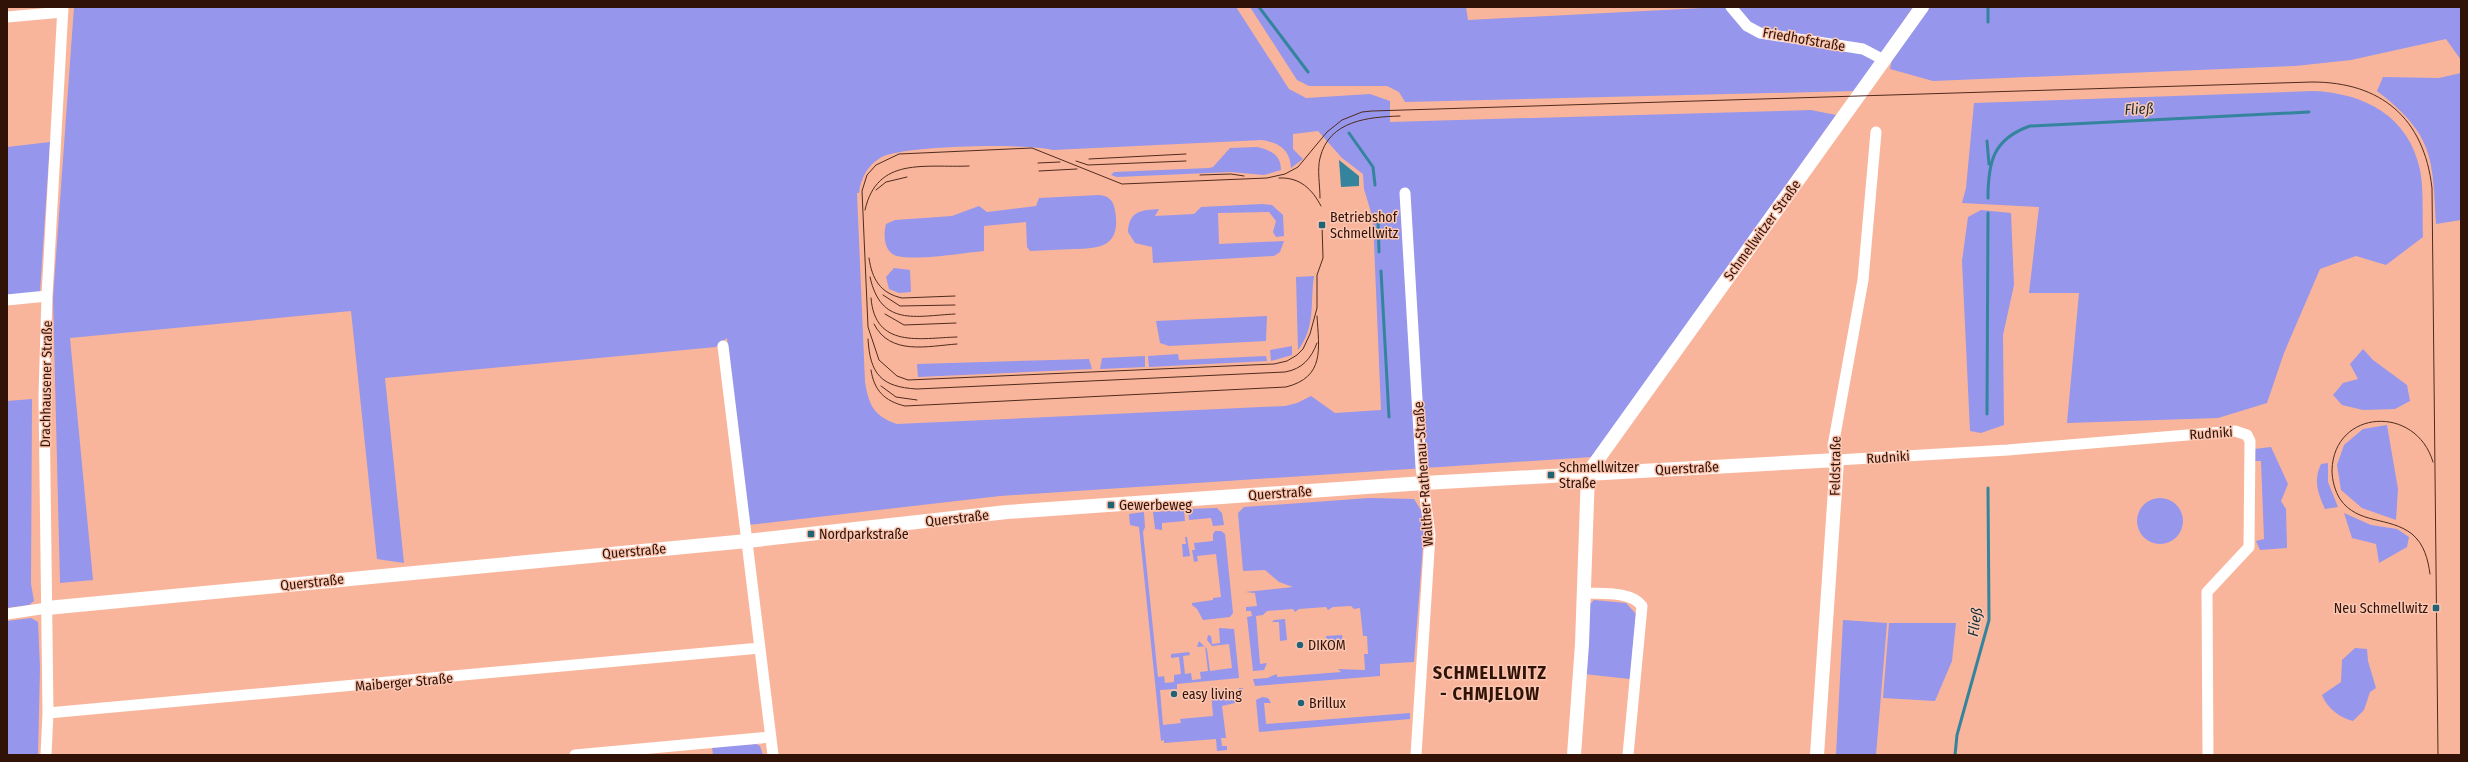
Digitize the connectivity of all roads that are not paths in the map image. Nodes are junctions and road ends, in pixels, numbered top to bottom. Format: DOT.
graph roads {
  1 [pos="1731,7"];
  2 [pos="1922,7"];
  3 [pos="63,10"];
  4 [pos="7,17"];
  5 [pos="1884,60"];
  6 [pos="1876,132"];
  7 [pos="1405,193"];
  8 [pos="47,296"];
  9 [pos="7,300"];
  10 [pos="723,346"];
  11 [pos="1837,460"];
  12 [pos="1588,473"];
  13 [pos="1424,483"];
  14 [pos="747,541"];
  15 [pos="1585,593"];
  16 [pos="47,608"];
  17 [pos="7,614"];
  18 [pos="760,648"];
  19 [pos="48,713"];
  20 [pos="771,737"];
  21 [pos="46,755"];
  22 [pos="575,755"];
  23 [pos="773,755"];
  24 [pos="1416,755"];
  25 [pos="1574,755"];
  26 [pos="1628,755"];
  27 [pos="1818,755"];
  28 [pos="2208,755"];
  1 -- 5 [label="street, Friedhofstraße"];
  2 -- 5 [label="street, Schmellwitzer Straße"];
  3 -- 4 [label="street"];
  3 -- 8 [label="street, Drachhausener Straße"];
  5 -- 12 [label="street, Schmellwitzer Straße"];
  6 -- 11 [label="street, Feldstraße"];
  7 -- 13 [label="street, Walther-Rathenau-Straße"];
  8 -- 9 [label="street"];
  8 -- 16 [label="street, Drachhausener Straße"];
  10 -- 14 [label="street"];
  11 -- 12 [label="street, Querstraße"];
  11 -- 27 [label="street, Feldstraße"];
  11 -- 28 [label="street, Rudniki"];
  12 -- 13 [label="street, Querstraße"];
  12 -- 15 [label="street"];
  13 -- 14 [label="street, Querstraße"];
  13 -- 24 [label="street, Walther-Rathenau-Straße"];
  14 -- 16 [label="street, Querstraße"];
  14 -- 18 [label="street"];
  15 -- 25 [label="street"];
  15 -- 26 [label="street"];
  16 -- 17 [label="street, Querstraße"];
  16 -- 19 [label="street, Drachhausener Straße"];
  18 -- 19 [label="street, Maiberger Straße"];
  18 -- 20 [label="street"];
  19 -- 21 [label="street, Drachhausener Straße"];
  20 -- 22 [label="street"];
  20 -- 23 [label="street"];
}
